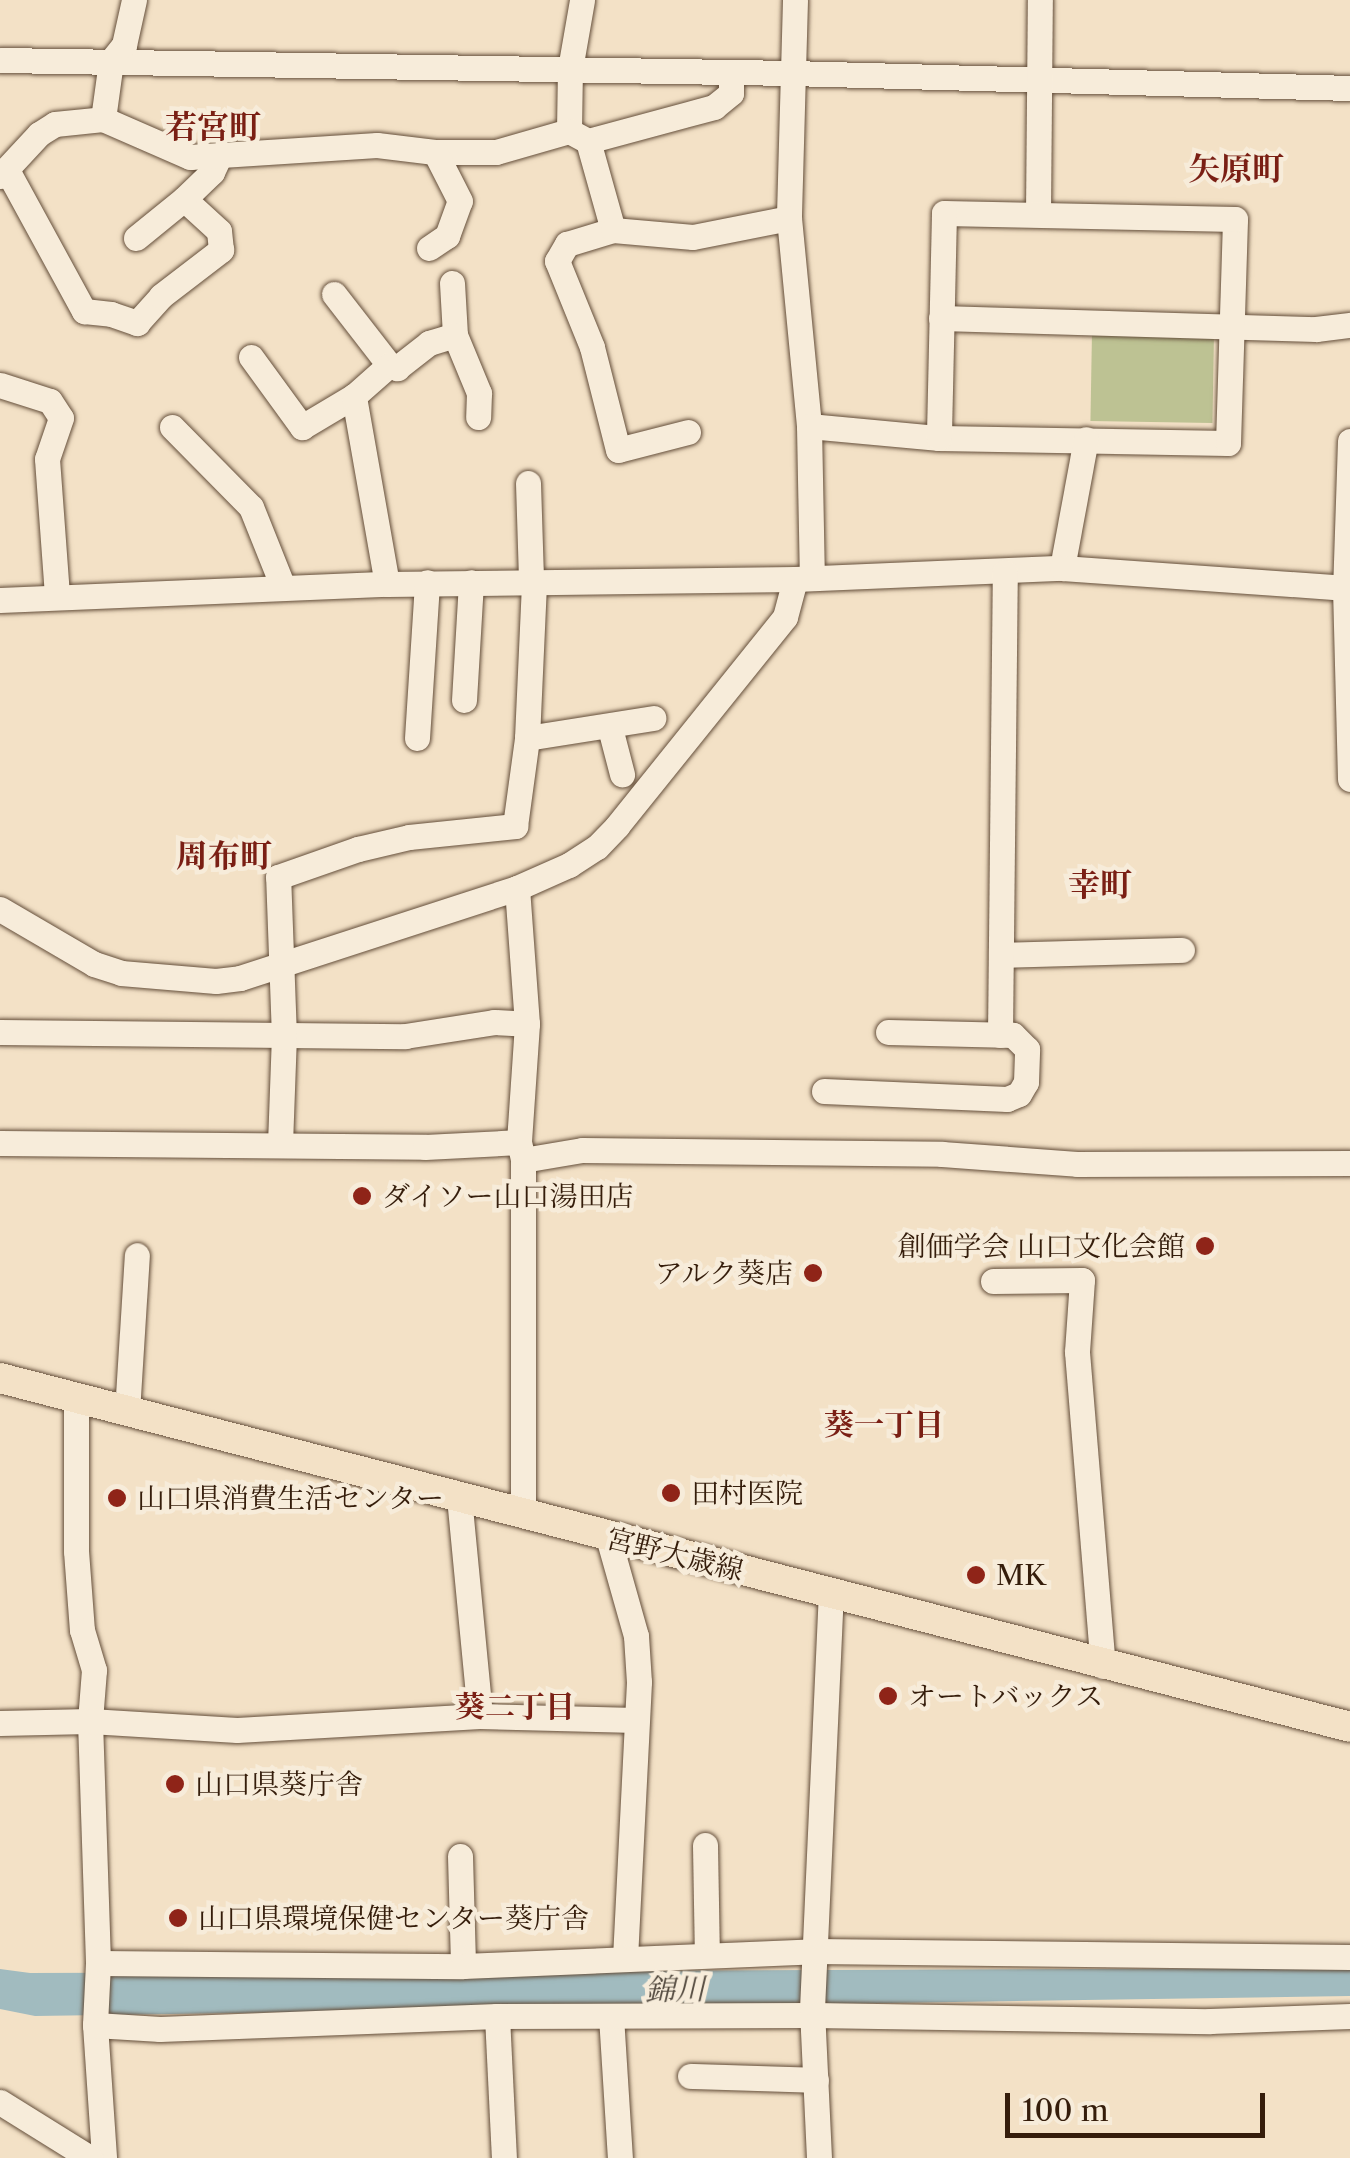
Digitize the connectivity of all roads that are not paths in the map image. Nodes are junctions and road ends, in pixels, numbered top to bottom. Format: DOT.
graph roads {
  1 [pos="134,0"];
  2 [pos="582,0"];
  3 [pos="795,0"];
  4 [pos="1040,0"];
  5 [pos="0,60"];
  6 [pos="111,61"];
  7 [pos="570,70"];
  8 [pos="790,73"];
  9 [pos="731,74"];
  10 [pos="1040,81"];
  11 [pos="1350,88"];
  12 [pos="103,119"];
  13 [pos="578,136"];
  14 [pos="435,152"];
  15 [pos="219,157"];
  16 [pos="4,173"];
  17 [pos="184,199"];
  18 [pos="1038,214"];
  19 [pos="790,218"];
  20 [pos="612,230"];
  21 [pos="136,238"];
  22 [pos="429,248"];
  23 [pos="452,283"];
  24 [pos="334,294"];
  25 [pos="942,318"];
  26 [pos="1350,325"];
  27 [pos="1233,328"];
  28 [pos="455,336"];
  29 [pos="251,357"];
  30 [pos="388,365"];
  31 [pos="0,386"];
  32 [pos="354,396"];
  33 [pos="478,416"];
  34 [pos="172,426"];
  35 [pos="809,426"];
  36 [pos="688,432"];
  37 [pos="939,438"];
  38 [pos="1086,439"];
  39 [pos="1350,441"];
  40 [pos="528,483"];
  41 [pos="1062,568"];
  42 [pos="1005,572"];
  43 [pos="804,578"];
  44 [pos="427,582"];
  45 [pos="471,582"];
  46 [pos="532,582"];
  47 [pos="387,584"];
  48 [pos="283,587"];
  49 [pos="1348,588"];
  50 [pos="58,595"];
  51 [pos="0,600"];
  52 [pos="464,700"];
  53 [pos="653,718"];
  54 [pos="610,728"];
  55 [pos="416,738"];
  56 [pos="527,738"];
  57 [pos="622,774"];
  58 [pos="1350,779"];
  59 [pos="517,888"];
  60 [pos="0,910"];
  61 [pos="1182,950"];
  62 [pos="1001,954"];
  63 [pos="282,963"];
  64 [pos="527,1024"];
  65 [pos="0,1032"];
  66 [pos="888,1032"];
  67 [pos="284,1036"];
  68 [pos="1000,1036"];
  69 [pos="824,1091"];
  70 [pos="0,1143"];
  71 [pos="280,1144"];
  72 [pos="521,1151"];
  73 [pos="1350,1164"];
  74 [pos="138,1255"];
  75 [pos="993,1281"];
  76 [pos="0,1378"];
  77 [pos="76,1398"];
  78 [pos="127,1412"];
  79 [pos="458,1496"];
  80 [pos="523,1514"];
  81 [pos="608,1537"];
  82 [pos="831,1594"];
  83 [pos="1103,1666"];
  84 [pos="480,1716"];
  85 [pos="636,1720"];
  86 [pos="90,1721"];
  87 [pos="0,1723"];
  88 [pos="1350,1727"];
  89 [pos="705,1845"];
  90 [pos="460,1856"];
  91 [pos="815,1951"];
  92 [pos="707,1955"];
  93 [pos="624,1956"];
  94 [pos="1350,1956"];
  95 [pos="98,1964"];
  96 [pos="463,1966"];
  97 [pos="813,2012"];
  98 [pos="497,2016"];
  99 [pos="611,2016"];
  100 [pos="1350,2016"];
  101 [pos="96,2024"];
  102 [pos="690,2076"];
  103 [pos="816,2080"];
  104 [pos="0,2102"];
  105 [pos="90,2158"];
  106 [pos="104,2158"];
  107 [pos="504,2158"];
  108 [pos="620,2158"];
  109 [pos="819,2158"];
  1 -- 6 [label="street"];
  2 -- 7 [label="street"];
  3 -- 8 [label="street"];
  4 -- 10 [label="street"];
  5 -- 6 [label="street"];
  6 -- 7 [label="street"];
  6 -- 12 [label="street"];
  7 -- 9 [label="street"];
  7 -- 13 [label="street"];
  8 -- 9 [label="street"];
  8 -- 10 [label="street"];
  8 -- 19 [label="street"];
  9 -- 13 [label="street"];
  10 -- 11 [label="street"];
  10 -- 18 [label="street"];
  12 -- 15 [label="street"];
  12 -- 16 [label="street"];
  13 -- 14 [label="street"];
  13 -- 20 [label="street"];
  14 -- 15 [label="street"];
  14 -- 22 [label="street"];
  15 -- 17 [label="street"];
  16 -- 17 [label="street"];
  17 -- 21 [label="street"];
  18 -- 25 [label="street"];
  18 -- 27 [label="street"];
  19 -- 20 [label="street"];
  19 -- 35 [label="street"];
  20 -- 36 [label="street"];
  23 -- 28 [label="street"];
  24 -- 30 [label="street"];
  25 -- 27 [label="street"];
  25 -- 37 [label="street"];
  26 -- 27 [label="street"];
  27 -- 38 [label="street"];
  28 -- 30 [label="street"];
  28 -- 33 [label="street"];
  29 -- 32 [label="street"];
  30 -- 32 [label="street"];
  31 -- 50 [label="street"];
  32 -- 47 [label="street"];
  34 -- 48 [label="street"];
  35 -- 37 [label="street"];
  35 -- 43 [label="street"];
  37 -- 38 [label="street"];
  38 -- 41 [label="street"];
  39 -- 49 [label="street"];
  40 -- 46 [label="street"];
  41 -- 42 [label="street"];
  41 -- 49 [label="street"];
  42 -- 43 [label="street"];
  42 -- 62 [label="street"];
  43 -- 46 [label="street"];
  43 -- 59 [label="street"];
  44 -- 45 [label="street"];
  44 -- 47 [label="street"];
  44 -- 55 [label="street"];
  45 -- 46 [label="street"];
  45 -- 52 [label="street"];
  46 -- 56 [label="street"];
  47 -- 48 [label="street"];
  48 -- 50 [label="street"];
  49 -- 58 [label="street"];
  50 -- 51 [label="street"];
  53 -- 54 [label="street"];
  54 -- 56 [label="street"];
  54 -- 57 [label="street"];
  56 -- 63 [label="street"];
  59 -- 63 [label="street"];
  59 -- 64 [label="street"];
  60 -- 63 [label="street"];
  61 -- 62 [label="street"];
  62 -- 68 [label="street"];
  63 -- 67 [label="street"];
  64 -- 67 [label="street"];
  64 -- 72 [label="street"];
  65 -- 67 [label="street"];
  66 -- 68 [label="street"];
  67 -- 71 [label="street"];
  68 -- 69 [label="street"];
  70 -- 71 [label="street"];
  71 -- 72 [label="street"];
  72 -- 73 [label="street"];
  72 -- 80 [label="street"];
  74 -- 78 [label="street"];
  75 -- 83 [label="street"];
  76 -- 77 [label="main road, 宮野大歳線"];
  77 -- 78 [label="main road, 宮野大歳線"];
  77 -- 86 [label="street"];
  78 -- 79 [label="main road, 宮野大歳線"];
  79 -- 80 [label="main road, 宮野大歳線"];
  79 -- 84 [label="street"];
  80 -- 81 [label="main road, 宮野大歳線"];
  81 -- 82 [label="main road, 宮野大歳線"];
  81 -- 85 [label="street"];
  82 -- 83 [label="main road, 宮野大歳線"];
  82 -- 91 [label="street"];
  83 -- 88 [label="main road, 宮野大歳線"];
  84 -- 85 [label="street"];
  84 -- 86 [label="street"];
  85 -- 93 [label="street"];
  86 -- 87 [label="street"];
  86 -- 95 [label="street"];
  89 -- 92 [label="street"];
  90 -- 96 [label="street"];
  91 -- 92 [label="street"];
  91 -- 94 [label="street"];
  91 -- 97 [label="street"];
  92 -- 93 [label="street"];
  93 -- 96 [label="street"];
  95 -- 96 [label="street"];
  95 -- 101 [label="street"];
  97 -- 99 [label="street"];
  97 -- 100 [label="street"];
  97 -- 103 [label="street"];
  98 -- 99 [label="street"];
  98 -- 101 [label="street"];
  98 -- 107 [label="street"];
  99 -- 108 [label="street"];
  101 -- 106 [label="street"];
  102 -- 103 [label="street"];
  103 -- 109 [label="street"];
  104 -- 105 [label="street"];
}
